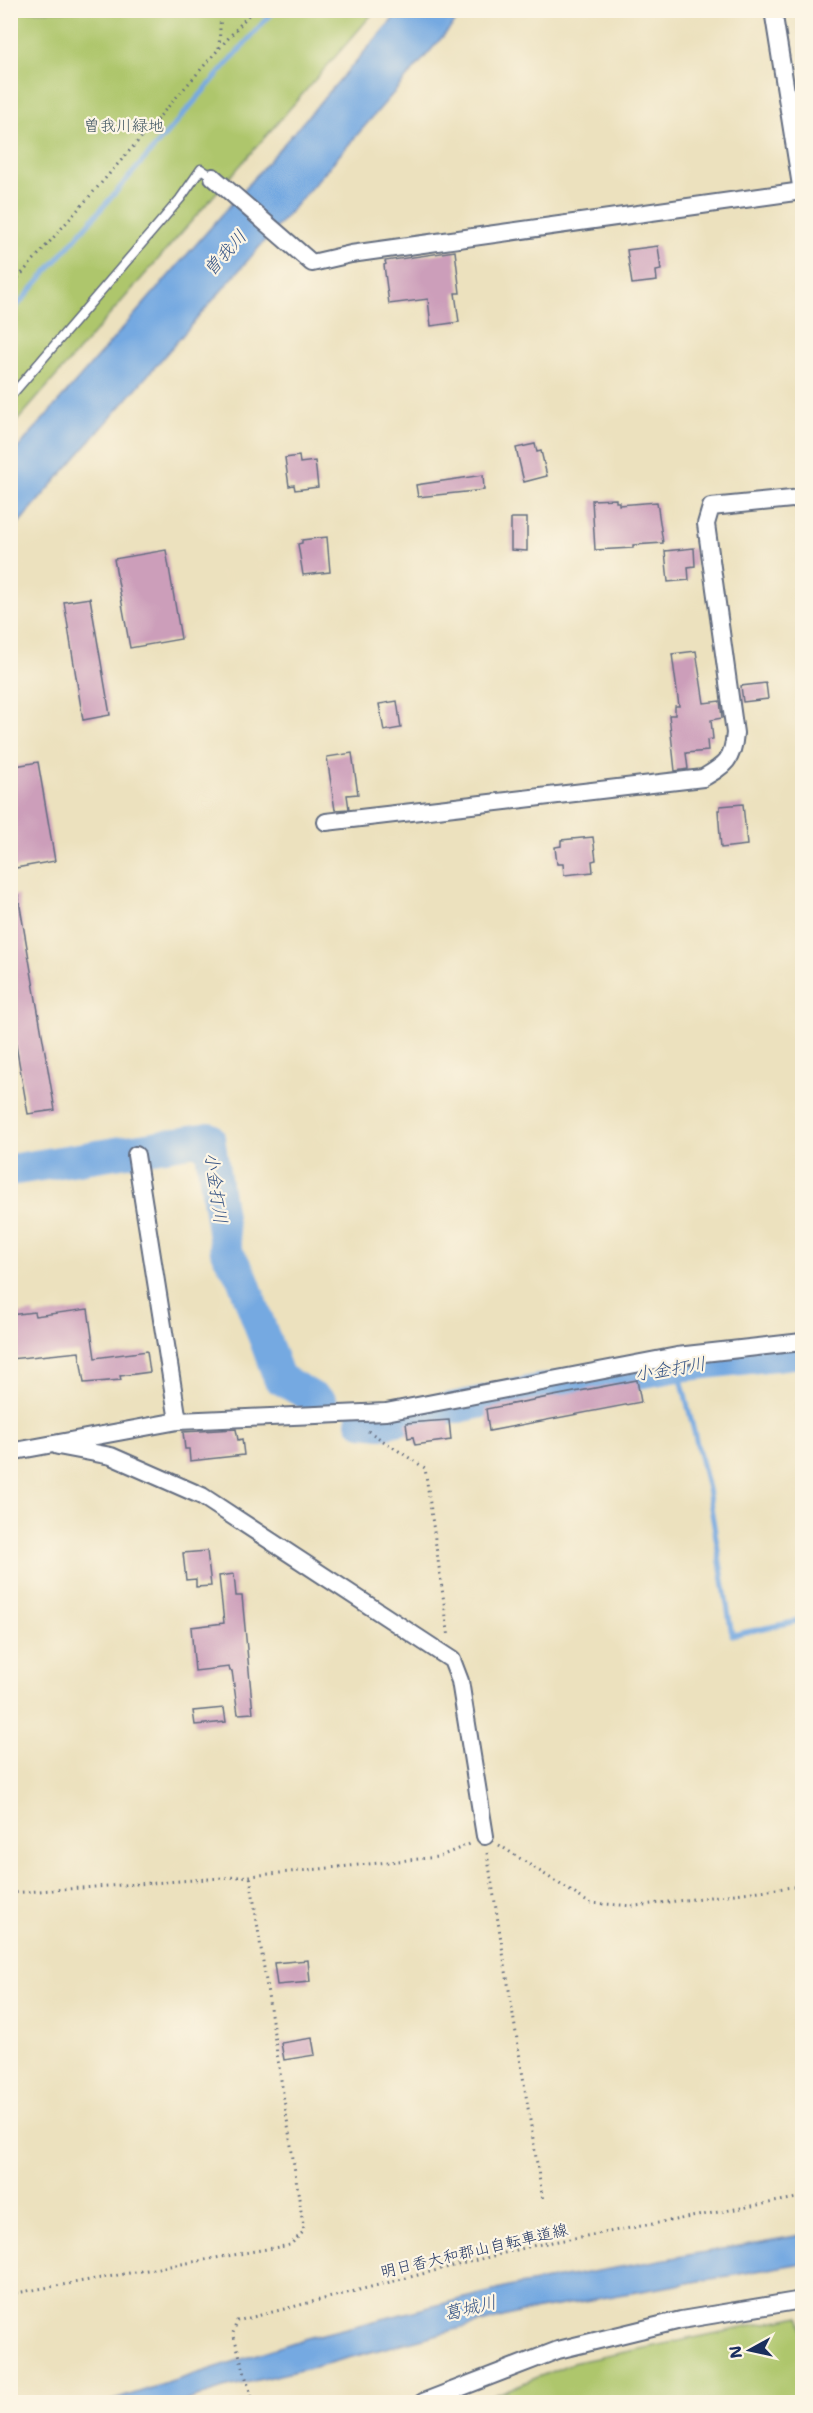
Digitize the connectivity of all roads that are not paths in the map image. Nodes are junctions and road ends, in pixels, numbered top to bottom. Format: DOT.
graph roads {
  1 [pos="773,10"];
  2 [pos="213,177"];
  3 [pos="802,191"];
  4 [pos="10,397"];
  5 [pos="802,498"];
  6 [pos="326,822"];
  7 [pos="136,1155"];
  8 [pos="802,1342"];
  9 [pos="178,1421"];
  10 [pos="48,1444"];
  11 [pos="10,1452"];
  12 [pos="484,1836"];
  13 [pos="802,2300"];
  14 [pos="423,2403"];
  1 -- 3 [label="street"];
  2 -- 3 [label="street"];
  2 -- 4 [label="lane"];
  5 -- 6 [label="street"];
  7 -- 9 [label="street"];
  8 -- 9 [label="street"];
  9 -- 10 [label="street"];
  10 -- 11 [label="street"];
  10 -- 12 [label="street"];
  13 -- 14 [label="street"];
}
